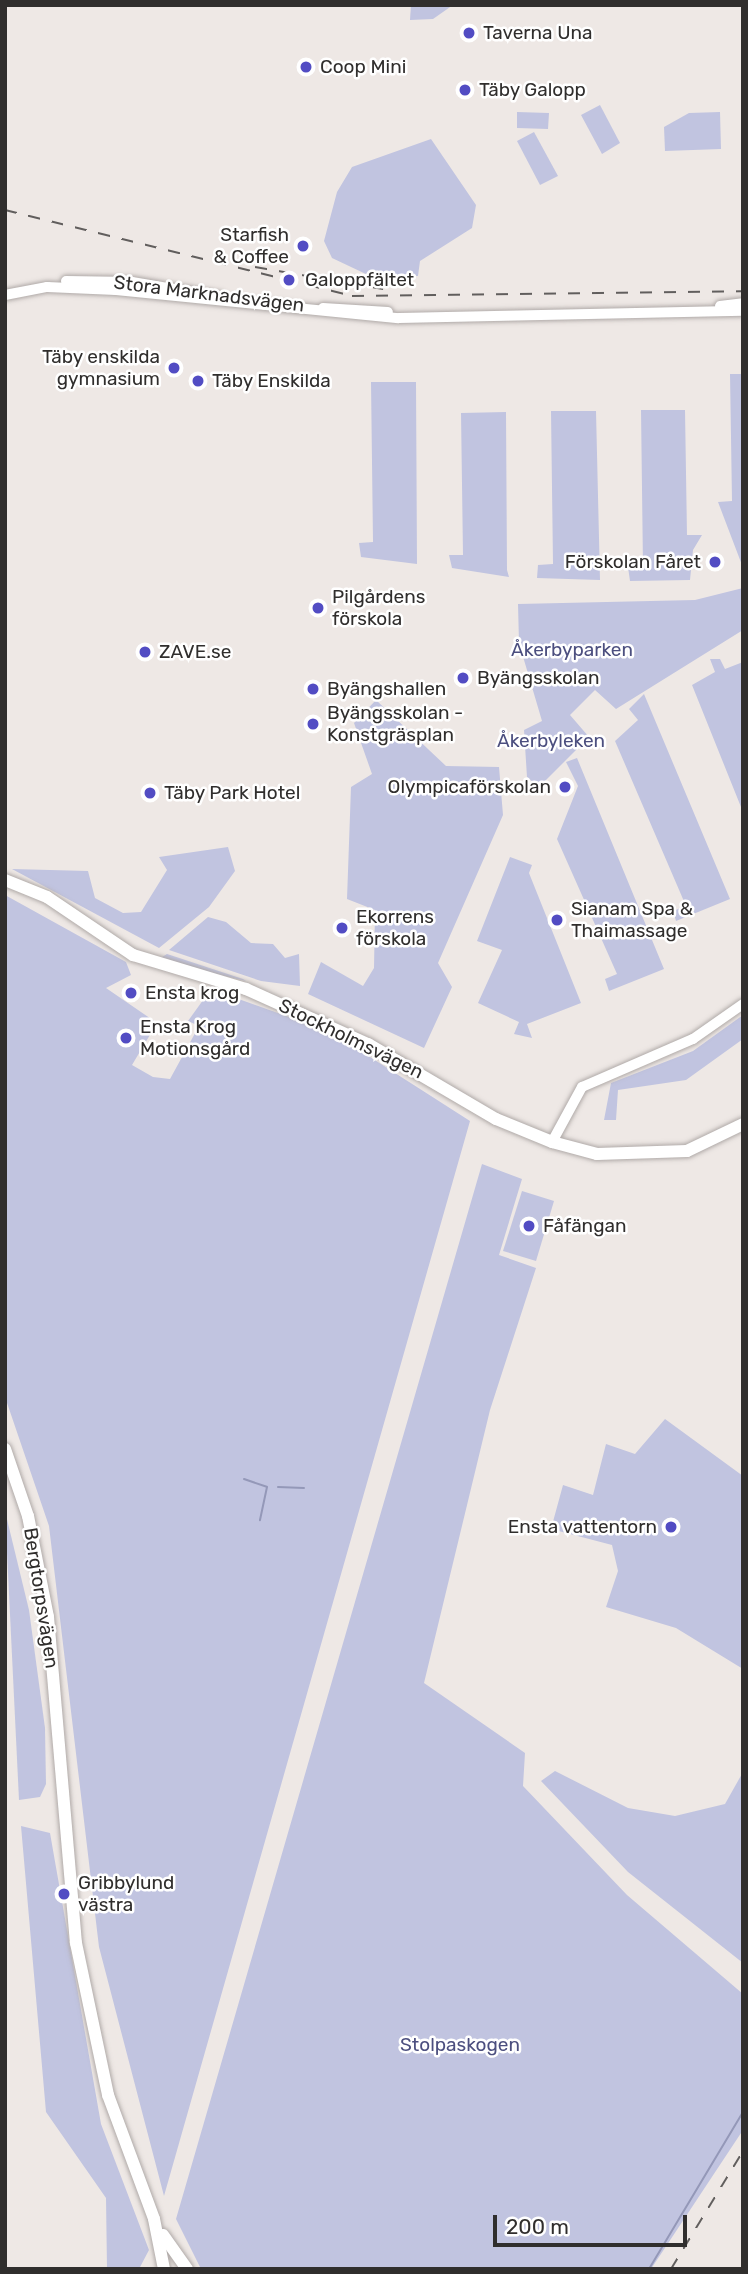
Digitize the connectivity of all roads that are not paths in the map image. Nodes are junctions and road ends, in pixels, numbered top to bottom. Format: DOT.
graph roads {
  1 [pos="132,287"];
  2 [pos="5,289"];
  3 [pos="5,295"];
  4 [pos="743,303"];
  5 [pos="714,310"];
  6 [pos="743,313"];
  7 [pos="5,880"];
  8 [pos="743,1004"];
  9 [pos="743,1124"];
  10 [pos="552,1142"];
  11 [pos="5,1449"];
  12 [pos="154,2219"];
  13 [pos="184,2266"];
  14 [pos="164,2268"];
  1 -- 2 [label="street, Stora Marknadsvägen"];
  1 -- 3 [label="street, Stora Marknadsvägen"];
  1 -- 5 [label="street, Stora Marknadsvägen"];
  4 -- 5 [label="street, Stora Marknadsvägen"];
  5 -- 6 [label="street, Stora Marknadsvägen"];
  7 -- 10 [label="main road, Stockholmsvägen"];
  8 -- 10 [label="street"];
  9 -- 10 [label="main road, Stockholmsvägen"];
  11 -- 12 [label="main road, Bergtorpsvägen"];
  12 -- 13 [label="main road, Bergtorpsvägen"];
  12 -- 14 [label="main road, Bergtorpsvägen"];
  13 -- 14 [label="main road, Bergtorpsvägen"];
}
